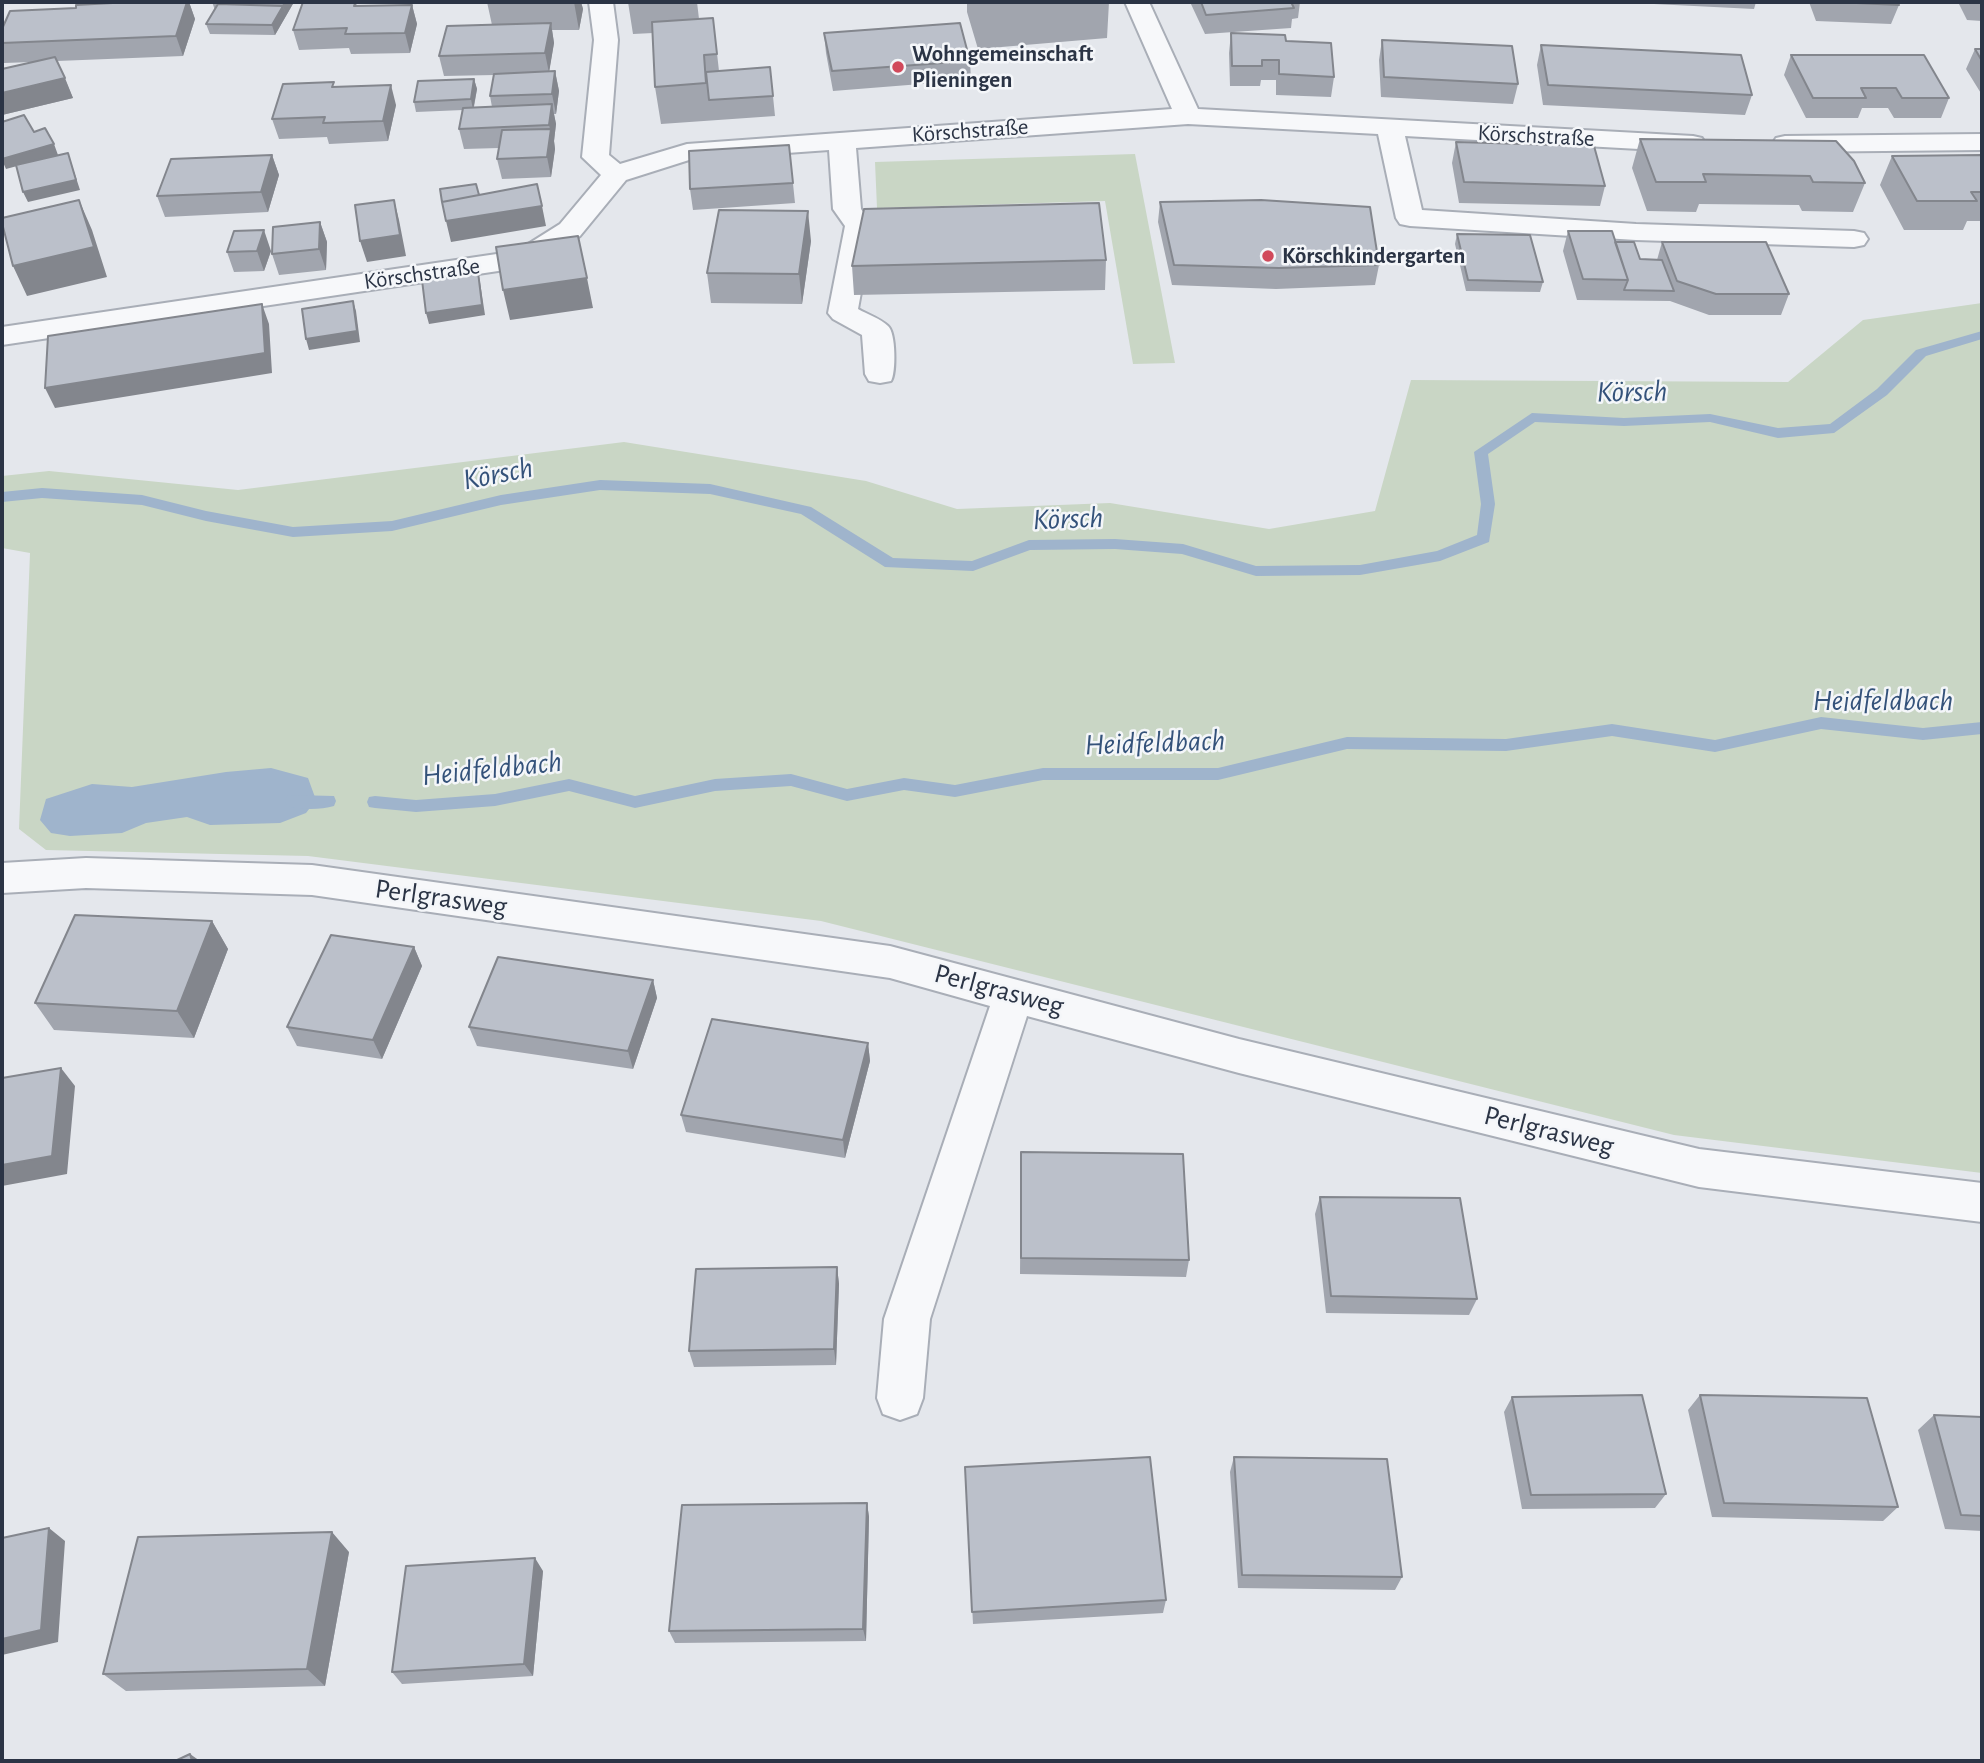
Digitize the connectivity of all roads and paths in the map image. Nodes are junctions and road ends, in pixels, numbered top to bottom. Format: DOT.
graph roads {
  1 [pos="601,2"];
  2 [pos="1137,2"];
  3 [pos="1188,116"];
  4 [pos="1390,128"];
  5 [pos="842,139"];
  6 [pos="1982,142"];
  7 [pos="1765,144"];
  8 [pos="1724,145"];
  9 [pos="616,174"];
  10 [pos="1854,239"];
  11 [pos="2,336"];
  12 [pos="880,374"];
  13 [pos="2,877"];
  14 [pos="1014,993"];
  15 [pos="1982,1203"];
  16 [pos="900,1398"];
  1 -- 9 [label="street"];
  2 -- 3 [label="street"];
  3 -- 4 [label="street, Körschstraße"];
  3 -- 5 [label="street, Körschstraße"];
  4 -- 8 [label="street, Körschstraße"];
  4 -- 10 [label="street"];
  5 -- 9 [label="street, Körschstraße"];
  5 -- 12 [label="street"];
  6 -- 7 [label="street"];
  9 -- 11 [label="street, Körschstraße"];
  13 -- 14 [label="street, Perlgrasweg"];
  14 -- 15 [label="street, Perlgrasweg"];
  14 -- 16 [label="street"];
}
